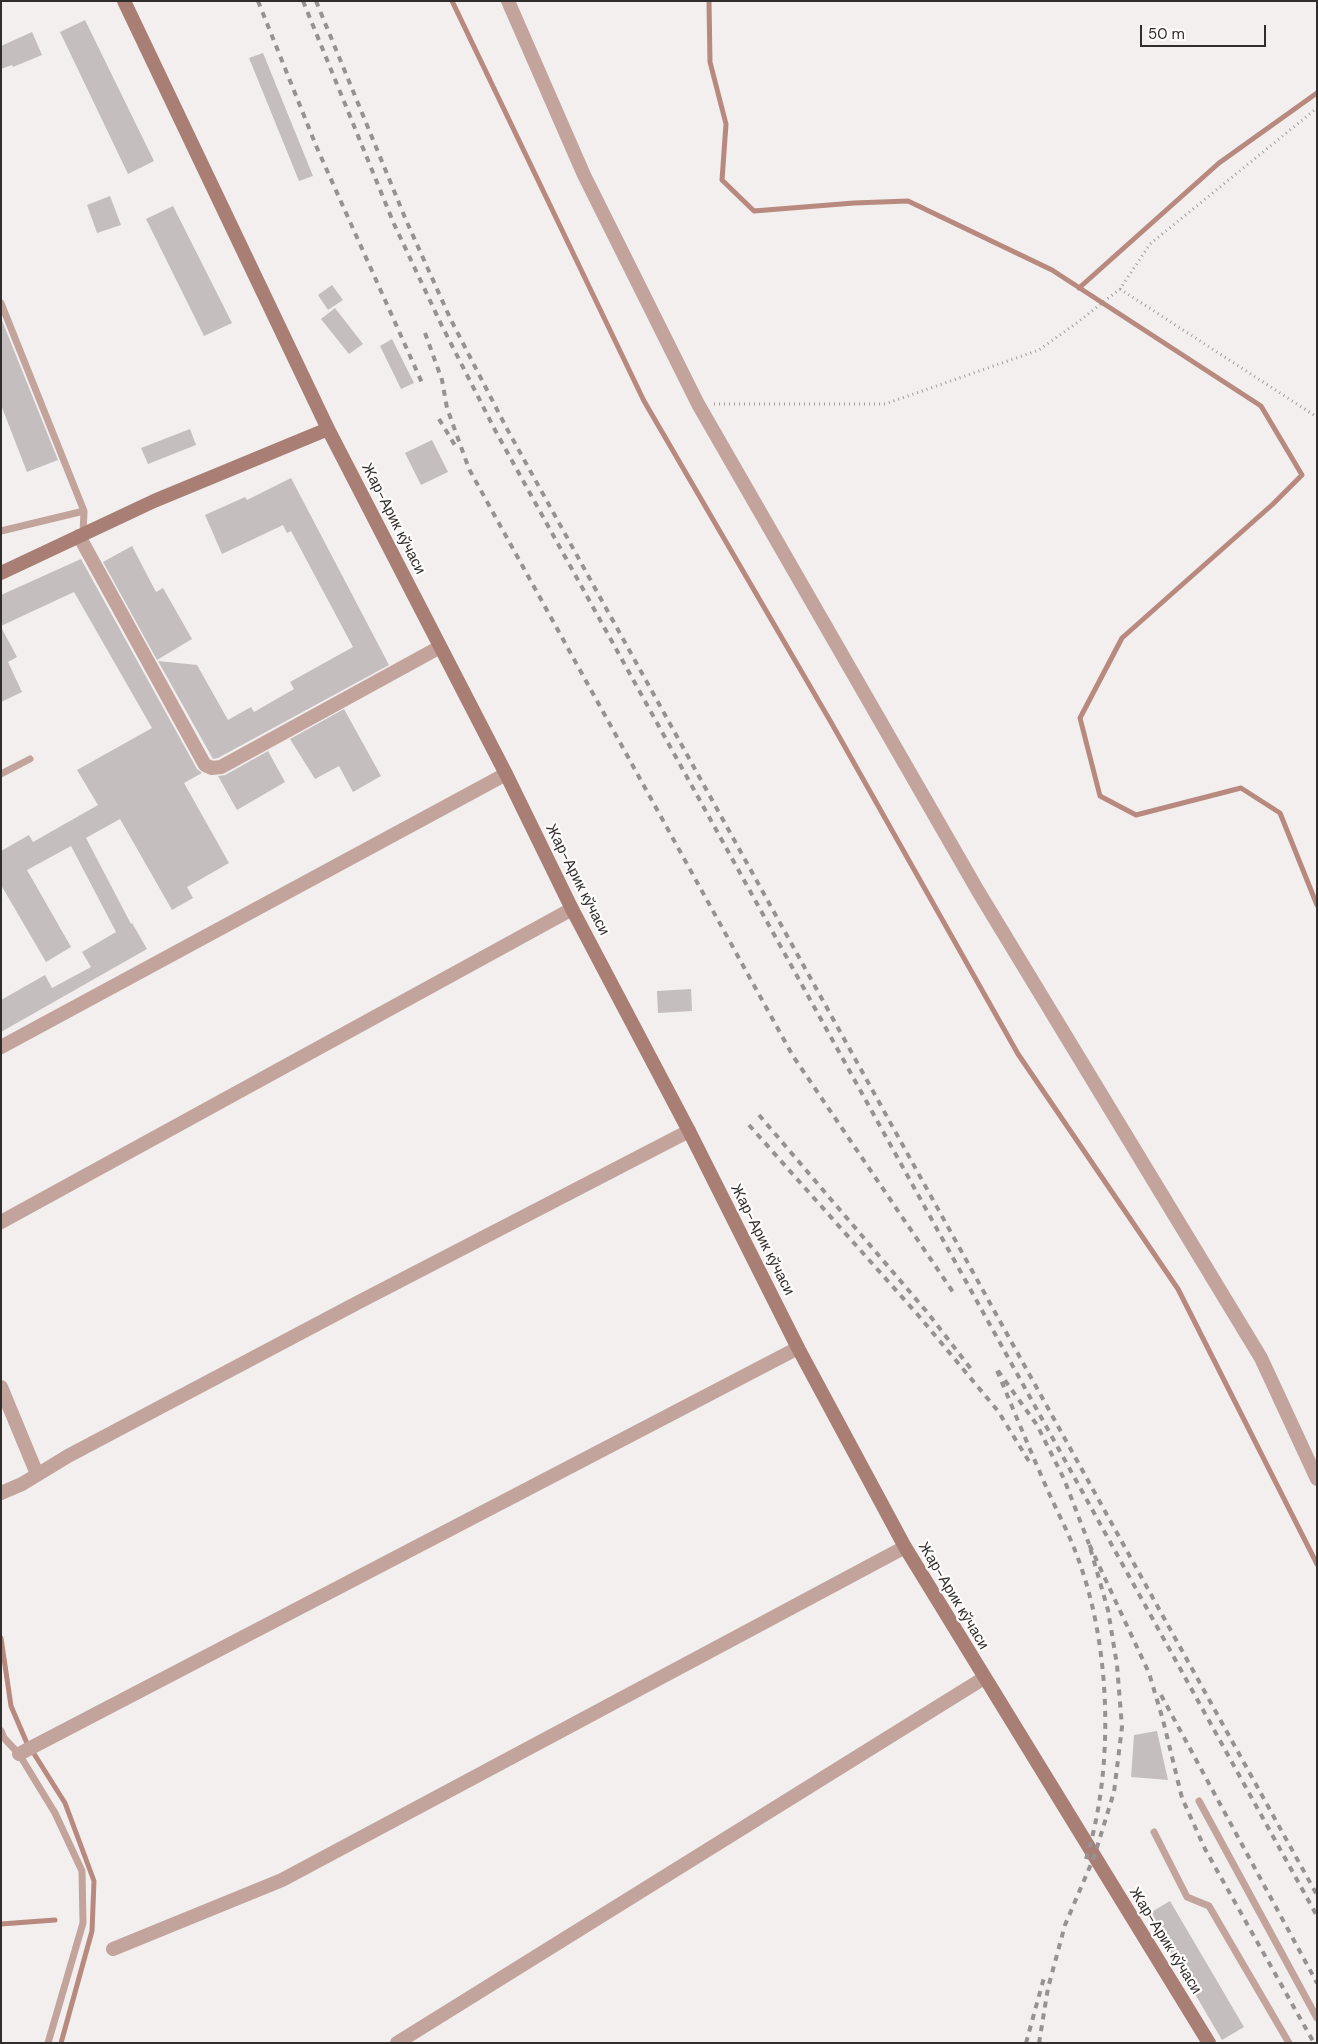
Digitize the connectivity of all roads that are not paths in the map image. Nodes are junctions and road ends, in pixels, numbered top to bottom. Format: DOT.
graph roads {
  1 [pos="124,1"];
  2 [pos="508,1"];
  3 [pos="1,303"];
  4 [pos="328,429"];
  5 [pos="84,511"];
  6 [pos="1,531"];
  7 [pos="81,535"];
  8 [pos="1,573"];
  9 [pos="440,648"];
  10 [pos="30,759"];
  11 [pos="1,774"];
  12 [pos="506,774"];
  13 [pos="572,909"];
  14 [pos="1,1047"];
  15 [pos="689,1131"];
  16 [pos="1,1222"];
  17 [pos="798,1348"];
  18 [pos="1,1387"];
  19 [pos="37,1474"];
  20 [pos="1317,1479"];
  21 [pos="1,1493"];
  22 [pos="905,1547"];
  23 [pos="984,1678"];
  24 [pos="1,1730"];
  25 [pos="19,1754"];
  26 [pos="1199,1802"];
  27 [pos="1154,1832"];
  28 [pos="113,1949"];
  29 [pos="1317,2018"];
  30 [pos="48,2043"];
  31 [pos="397,2043"];
  32 [pos="1208,2043"];
  33 [pos="1289,2043"];
  1 -- 4 [label="main road, Жар-Арик кўчаси"];
  2 -- 20 [label="street"];
  3 -- 5 [label="lane"];
  4 -- 7 [label="main road"];
  4 -- 9 [label="main road, Жар-Арик кўчаси"];
  5 -- 6 [label="lane"];
  5 -- 7 [label="lane"];
  7 -- 8 [label="main road"];
  7 -- 9 [label="street"];
  9 -- 12 [label="main road, Жар-Арик кўчаси"];
  10 -- 11 [label="lane"];
  12 -- 13 [label="main road, Жар-Арик кўчаси"];
  12 -- 14 [label="street"];
  13 -- 15 [label="main road, Жар-Арик кўчаси"];
  13 -- 16 [label="street"];
  15 -- 17 [label="main road, Жар-Арик кўчаси"];
  15 -- 19 [label="street"];
  17 -- 22 [label="main road, Жар-Арик кўчаси"];
  17 -- 25 [label="street"];
  18 -- 19 [label="street"];
  19 -- 21 [label="street"];
  22 -- 23 [label="main road, Жар-Арик кўчаси"];
  22 -- 28 [label="street"];
  23 -- 31 [label="street"];
  23 -- 32 [label="main road, Жар-Арик кўчаси"];
  24 -- 25 [label="lane"];
  25 -- 30 [label="lane"];
  26 -- 29 [label="lane"];
  27 -- 33 [label="lane"];
}
